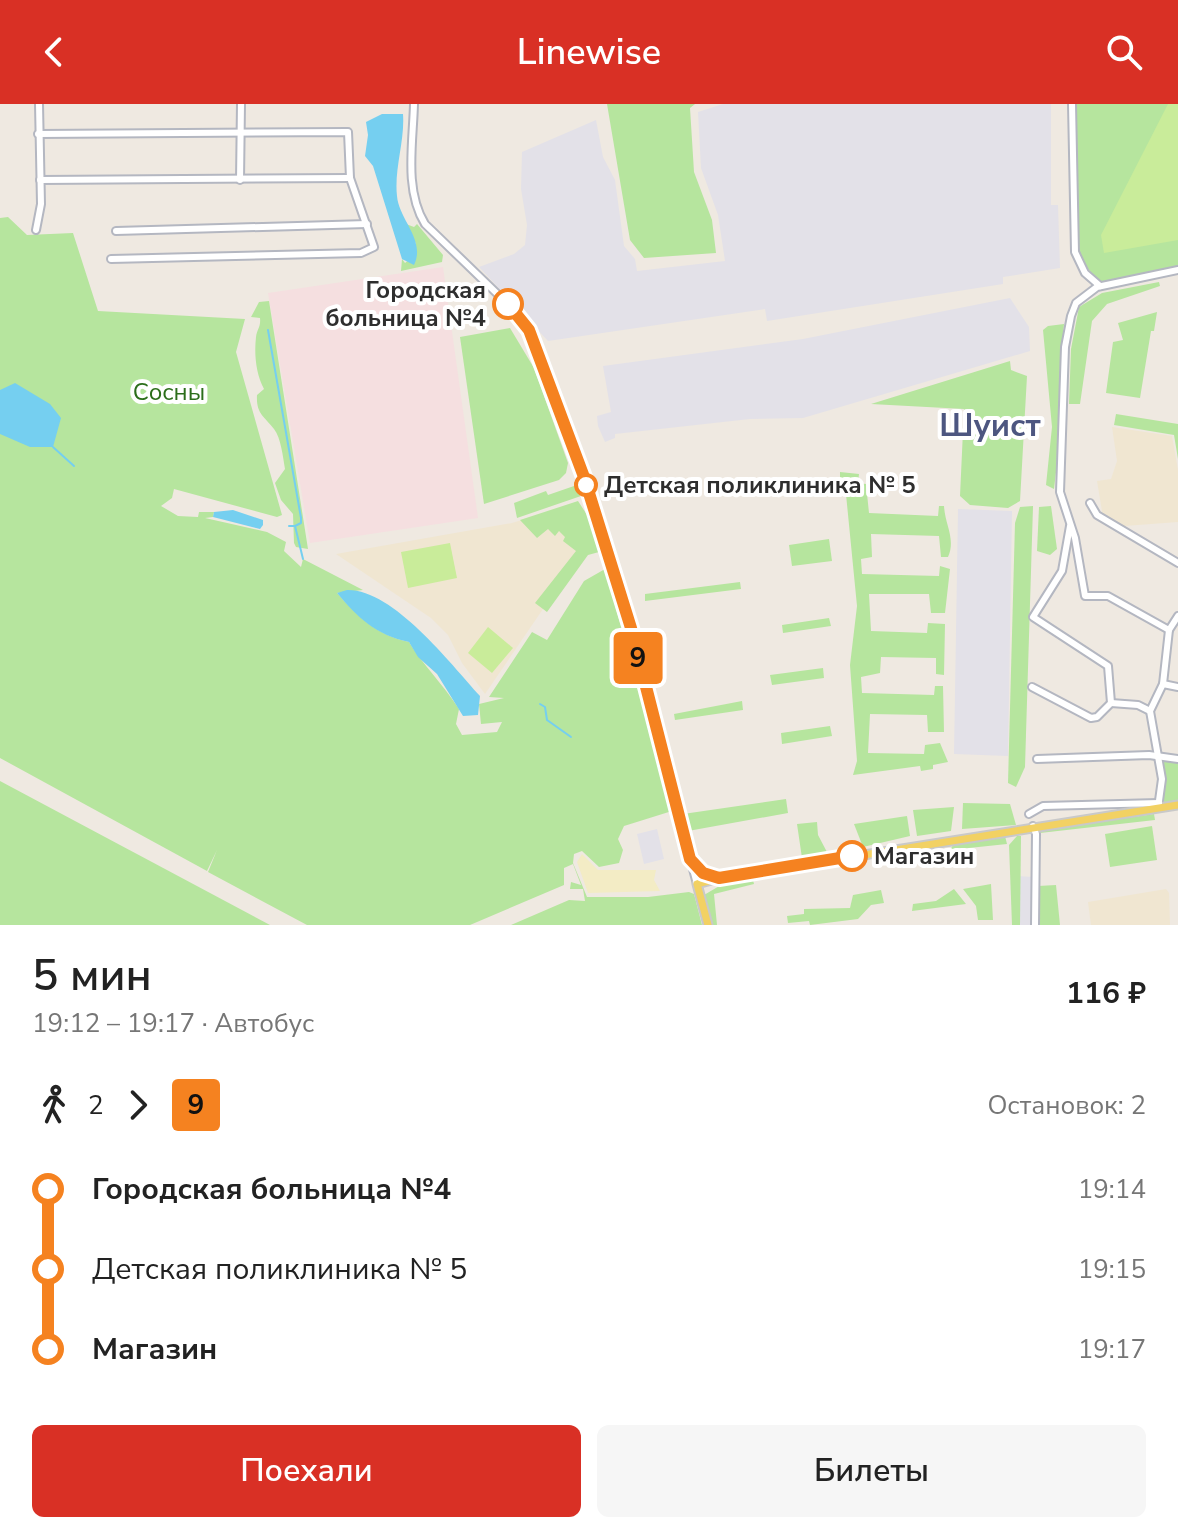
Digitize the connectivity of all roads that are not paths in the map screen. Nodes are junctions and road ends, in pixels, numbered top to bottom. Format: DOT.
graph roads {
  1 [pos="39,104"];
  2 [pos="241,104"];
  3 [pos="414,104"];
  4 [pos="1072,104"];
  5 [pos="240,131"];
  6 [pos="38,134"];
  7 [pos="350,178"];
  8 [pos="40,180"];
  9 [pos="240,180"];
  10 [pos="367,224"];
  11 [pos="36,230"];
  12 [pos="116,231"];
  13 [pos="111,259"];
  14 [pos="1178,270"];
  15 [pos="1100,286"];
  16 [pos="1090,503"];
  17 [pos="1070,526"];
  18 [pos="1178,563"];
  19 [pos="1178,618"];
  20 [pos="1169,630"];
  21 [pos="1166,665"];
  22 [pos="1178,665"];
  23 [pos="1163,684"];
  24 [pos="1032,687"];
  25 [pos="1178,687"];
  26 [pos="1111,703"];
  27 [pos="1150,711"];
  28 [pos="1160,756"];
  29 [pos="1037,759"];
  30 [pos="1178,759"];
  31 [pos="1158,805"];
  32 [pos="1178,805"];
  33 [pos="1029,814"];
  34 [pos="1033,826"];
  35 [pos="690,859"];
  36 [pos="719,878"];
  37 [pos="697,884"];
  38 [pos="708,925"];
  39 [pos="1035,925"];
  1 -- 6 [label="street"];
  2 -- 5 [label="street"];
  3 -- 35 [label="street"];
  4 -- 15 [label="street"];
  5 -- 6 [label="street"];
  5 -- 7 [label="street"];
  5 -- 9 [label="street"];
  6 -- 8 [label="street"];
  7 -- 9 [label="street"];
  7 -- 10 [label="street"];
  8 -- 9 [label="street"];
  8 -- 11 [label="street"];
  10 -- 12 [label="street"];
  10 -- 13 [label="street"];
  14 -- 15 [label="street"];
  15 -- 17 [label="street"];
  16 -- 18 [label="street"];
  17 -- 20 [label="street"];
  17 -- 26 [label="street"];
  19 -- 20 [label="street"];
  20 -- 21 [label="street"];
  21 -- 22 [label="street"];
  21 -- 23 [label="street"];
  23 -- 25 [label="street"];
  23 -- 27 [label="street"];
  24 -- 26 [label="street"];
  26 -- 27 [label="street"];
  27 -- 28 [label="street"];
  28 -- 29 [label="street"];
  28 -- 30 [label="street"];
  28 -- 31 [label="street"];
  31 -- 32 [label="main road"];
  31 -- 33 [label="street"];
  31 -- 34 [label="main road"];
  34 -- 36 [label="main road"];
  34 -- 39 [label="street"];
  35 -- 36 [label="street"];
  35 -- 37 [label="street"];
  36 -- 37 [label="main road"];
  37 -- 38 [label="main road"];
}
